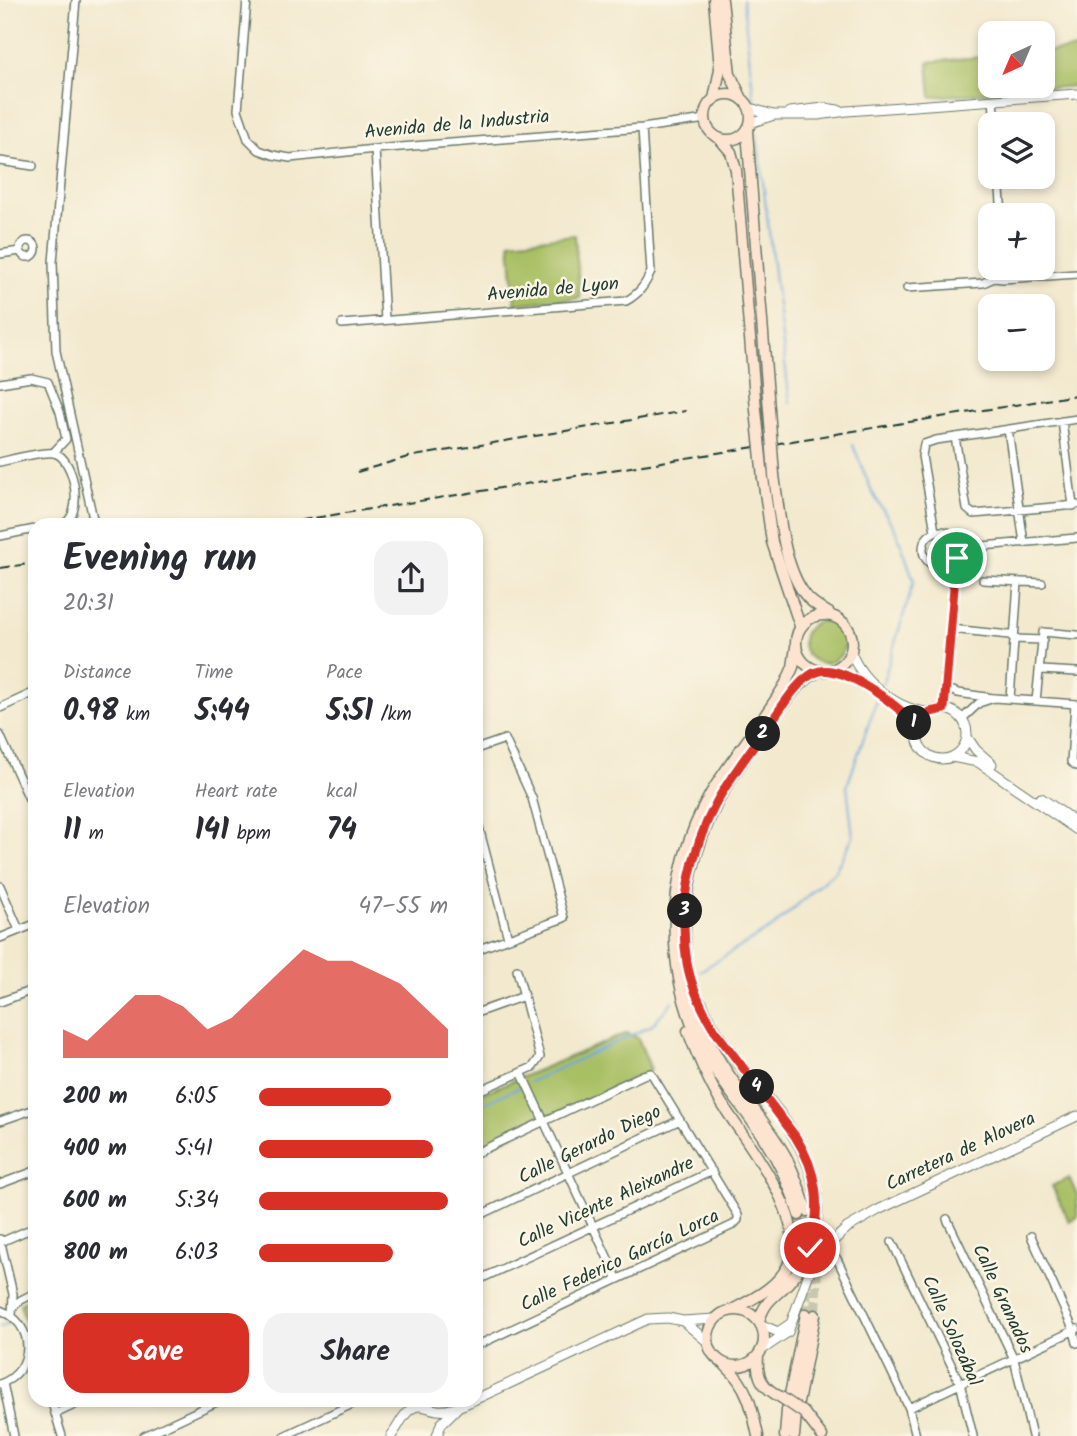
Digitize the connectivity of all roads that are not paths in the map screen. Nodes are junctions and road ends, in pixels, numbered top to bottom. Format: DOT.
graph roads {
  1 [pos="76,0"];
  2 [pos="247,0"];
  3 [pos="714,0"];
  4 [pos="722,0"];
  5 [pos="1077,94"];
  6 [pos="714,99"];
  7 [pos="993,100"];
  8 [pos="746,104"];
  9 [pos="847,111"];
  10 [pos="994,112"];
  11 [pos="783,115"];
  12 [pos="706,119"];
  13 [pos="748,127"];
  14 [pos="642,128"];
  15 [pos="719,138"];
  16 [pos="375,149"];
  17 [pos="0,161"];
  18 [pos="33,166"];
  19 [pos="20,251"];
  20 [pos="0,254"];
  21 [pos="1077,274"];
  22 [pos="1055,276"];
  23 [pos="990,280"];
  24 [pos="907,288"];
  25 [pos="385,320"];
  26 [pos="342,324"];
  27 [pos="0,383"];
  28 [pos="1077,419"];
  29 [pos="1062,421"];
  30 [pos="1008,429"];
  31 [pos="955,437"];
  32 [pos="53,453"];
  33 [pos="0,461"];
  34 [pos="769,477"];
  35 [pos="1075,505"];
  36 [pos="1021,510"];
  37 [pos="71,518"];
  38 [pos="93,518"];
  39 [pos="28,531"];
  40 [pos="935,531"];
  41 [pos="0,536"];
  42 [pos="1077,538"];
  43 [pos="1024,543"];
  44 [pos="959,548"];
  45 [pos="949,565"];
  46 [pos="983,580"];
  47 [pos="1018,582"];
  48 [pos="1042,583"];
  49 [pos="835,616"];
  50 [pos="800,626"];
  51 [pos="951,629"];
  52 [pos="1077,635"];
  53 [pos="1014,639"];
  54 [pos="1043,640"];
  55 [pos="796,647"];
  56 [pos="851,652"];
  57 [pos="825,670"];
  58 [pos="1041,670"];
  59 [pos="1077,672"];
  60 [pos="945,688"];
  61 [pos="28,695"];
  62 [pos="994,698"];
  63 [pos="1010,699"];
  64 [pos="1036,701"];
  65 [pos="1076,704"];
  66 [pos="0,708"];
  67 [pos="944,709"];
  68 [pos="930,712"];
  69 [pos="962,719"];
  70 [pos="917,728"];
  71 [pos="0,735"];
  72 [pos="967,737"];
  73 [pos="483,747"];
  74 [pos="952,757"];
  75 [pos="1075,763"];
  76 [pos="28,797"];
  77 [pos="1077,823"];
  78 [pos="1077,830"];
  79 [pos="483,843"];
  80 [pos="0,886"];
  81 [pos="28,927"];
  82 [pos="19,930"];
  83 [pos="0,938"];
  84 [pos="508,938"];
  85 [pos="483,947"];
  86 [pos="674,947"];
  87 [pos="687,965"];
  88 [pos="517,970"];
  89 [pos="28,992"];
  90 [pos="524,996"];
  91 [pos="0,1002"];
  92 [pos="483,1011"];
  93 [pos="521,1072"];
  94 [pos="483,1089"];
  95 [pos="28,1111"];
  96 [pos="1077,1116"];
  97 [pos="680,1120"];
  98 [pos="0,1121"];
  99 [pos="544,1122"];
  100 [pos="483,1150"];
  101 [pos="712,1171"];
  102 [pos="28,1174"];
  103 [pos="569,1174"];
  104 [pos="0,1184"];
  105 [pos="483,1214"];
  106 [pos="947,1219"];
  107 [pos="594,1226"];
  108 [pos="28,1230"];
  109 [pos="1031,1236"];
  110 [pos="0,1241"];
  111 [pos="892,1242"];
  112 [pos="838,1259"];
  113 [pos="483,1278"];
  114 [pos="617,1279"];
  115 [pos="28,1296"];
  116 [pos="734,1309"];
  117 [pos="0,1310"];
  118 [pos="12,1311"];
  119 [pos="715,1319"];
  120 [pos="683,1321"];
  121 [pos="791,1322"];
  122 [pos="760,1323"];
  123 [pos="1075,1330"];
  124 [pos="708,1342"];
  125 [pos="483,1343"];
  126 [pos="1077,1343"];
  127 [pos="28,1344"];
  128 [pos="761,1352"];
  129 [pos="28,1355"];
  130 [pos="1014,1359"];
  131 [pos="724,1364"];
  132 [pos="2,1384"];
  133 [pos="960,1384"];
  134 [pos="483,1395"];
  135 [pos="53,1407"];
  136 [pos="70,1407"];
  137 [pos="206,1407"];
  138 [pos="346,1407"];
  139 [pos="410,1407"];
  140 [pos="427,1407"];
  141 [pos="457,1408"];
  142 [pos="909,1408"];
  143 [pos="435,1410"];
  144 [pos="55,1414"];
  145 [pos="441,1424"];
  146 [pos="15,1436"];
  147 [pos="62,1436"];
  148 [pos="144,1436"];
  149 [pos="284,1436"];
  150 [pos="391,1436"];
  151 [pos="437,1436"];
  152 [pos="758,1436"];
  153 [pos="785,1436"];
  154 [pos="794,1436"];
  155 [pos="822,1436"];
  156 [pos="916,1436"];
  157 [pos="973,1436"];
  158 [pos="1032,1436"];
  1 -- 38 [label="street"];
  2 -- 16 [label="street, Avenida de la Industria"];
  3 -- 6 [label="main road"];
  4 -- 8 [label="main road"];
  5 -- 7 [label="street"];
  6 -- 8 [label="main road"];
  6 -- 12 [label="main road"];
  7 -- 9 [label="street"];
  7 -- 10 [label="street"];
  8 -- 11 [label="street"];
  8 -- 13 [label="main road"];
  9 -- 11 [label="street"];
  9 -- 11 [label="street"];
  11 -- 13 [label="street"];
  12 -- 14 [label="street, Avenida de la Industria"];
  12 -- 15 [label="main road"];
  13 -- 15 [label="main road"];
  13 -- 34 [label="main road, bridge"];
  14 -- 16 [label="street, Avenida de la Industria"];
  14 -- 25 [label="street, Avenida de Lyon"];
  15 -- 34 [label="main road, bridge"];
  16 -- 25 [label="street"];
  17 -- 18 [label="street"];
  19 -- 20 [label="street"];
  21 -- 22 [label="street"];
  23 -- 24 [label="street"];
  25 -- 26 [label="street, Avenida de Lyon"];
  27 -- 32 [label="street"];
  28 -- 29 [label="street"];
  29 -- 30 [label="street"];
  29 -- 35 [label="street"];
  30 -- 31 [label="street"];
  30 -- 36 [label="street"];
  31 -- 36 [label="street"];
  31 -- 40 [label="street"];
  32 -- 33 [label="street"];
  32 -- 37 [label="street"];
  34 -- 49 [label="main road"];
  34 -- 50 [label="main road"];
  35 -- 36 [label="street"];
  36 -- 43 [label="street"];
  39 -- 41 [label="street"];
  40 -- 44 [label="street"];
  40 -- 45 [label="street"];
  42 -- 43 [label="street"];
  43 -- 44 [label="street"];
  44 -- 45 [label="street"];
  45 -- 51 [label="street"];
  46 -- 47 [label="street"];
  47 -- 48 [label="street"];
  47 -- 53 [label="street"];
  49 -- 50 [label="main road"];
  49 -- 56 [label="main road"];
  50 -- 55 [label="main road"];
  51 -- 53 [label="street"];
  51 -- 60 [label="street"];
  52 -- 54 [label="street"];
  53 -- 54 [label="street"];
  53 -- 63 [label="street"];
  54 -- 58 [label="street"];
  55 -- 57 [label="main road"];
  55 -- 86 [label="main road"];
  56 -- 57 [label="main road"];
  56 -- 68 [label="street"];
  57 -- 70 [label="street"];
  57 -- 87 [label="main road"];
  58 -- 59 [label="street"];
  58 -- 64 [label="street"];
  60 -- 62 [label="street"];
  60 -- 67 [label="street"];
  61 -- 66 [label="street"];
  62 -- 63 [label="street"];
  62 -- 69 [label="street"];
  63 -- 64 [label="street"];
  64 -- 65 [label="street"];
  65 -- 75 [label="street"];
  67 -- 68 [label="street"];
  67 -- 69 [label="street"];
  68 -- 70 [label="street"];
  69 -- 72 [label="street"];
  70 -- 74 [label="street"];
  71 -- 76 [label="street"];
  72 -- 74 [label="street"];
  72 -- 77 [label="street"];
  73 -- 84 [label="street"];
  74 -- 78 [label="street"];
  79 -- 84 [label="street"];
  80 -- 82 [label="street"];
  81 -- 82 [label="street"];
  82 -- 83 [label="street"];
  84 -- 85 [label="street"];
  86 -- 87 [label="main road"];
  86 -- 116 [label="main road"];
  87 -- 122 [label="main road"];
  88 -- 90 [label="street"];
  89 -- 91 [label="street"];
  90 -- 92 [label="street"];
  90 -- 93 [label="street"];
  93 -- 94 [label="street"];
  93 -- 99 [label="street"];
  95 -- 98 [label="street"];
  96 -- 121 [label="street, Carretera de Alovera"];
  97 -- 99 [label="street"];
  97 -- 101 [label="street"];
  97 -- 103 [label="street, Calle Gerardo Diego"];
  99 -- 100 [label="street"];
  99 -- 103 [label="street"];
  101 -- 107 [label="street, Calle Vicente Aleixandre"];
  101 -- 114 [label="street, Calle Federico García Lorca"];
  102 -- 104 [label="street"];
  103 -- 105 [label="street, Calle Gerardo Diego"];
  103 -- 107 [label="street"];
  106 -- 130 [label="street, Calle Granados"];
  107 -- 113 [label="street, Calle Vicente Aleixandre"];
  107 -- 114 [label="street"];
  108 -- 110 [label="street"];
  109 -- 123 [label="street"];
  110 -- 118 [label="street"];
  111 -- 133 [label="street, Calle Solozábal"];
  112 -- 142 [label="street"];
  114 -- 125 [label="street, Calle Federico García Lorca"];
  115 -- 118 [label="street"];
  116 -- 119 [label="main road"];
  116 -- 122 [label="main road"];
  117 -- 118 [label="street"];
  118 -- 127 [label="street"];
  119 -- 120 [label="street"];
  119 -- 124 [label="main road"];
  120 -- 124 [label="street"];
  120 -- 134 [label="street"];
  121 -- 122 [label="street"];
  121 -- 128 [label="street"];
  122 -- 128 [label="main road"];
  123 -- 126 [label="street"];
  123 -- 130 [label="street"];
  124 -- 131 [label="main road"];
  128 -- 131 [label="main road"];
  128 -- 155 [label="main road, bridge"];
  129 -- 132 [label="street"];
  130 -- 133 [label="street"];
  130 -- 158 [label="street, Calle Granados"];
  131 -- 152 [label="main road"];
  132 -- 146 [label="street"];
  133 -- 142 [label="street"];
  133 -- 157 [label="street, Calle Solozábal"];
  135 -- 144 [label="street"];
  136 -- 144 [label="street"];
  137 -- 148 [label="street"];
  138 -- 149 [label="street"];
  139 -- 150 [label="street"];
  140 -- 143 [label="street"];
  141 -- 143 [label="street"];
  141 -- 145 [label="street"];
  142 -- 156 [label="street"];
  143 -- 145 [label="street"];
  144 -- 147 [label="street"];
  145 -- 151 [label="street"];
  153 -- 154 [label="main road"];
}
